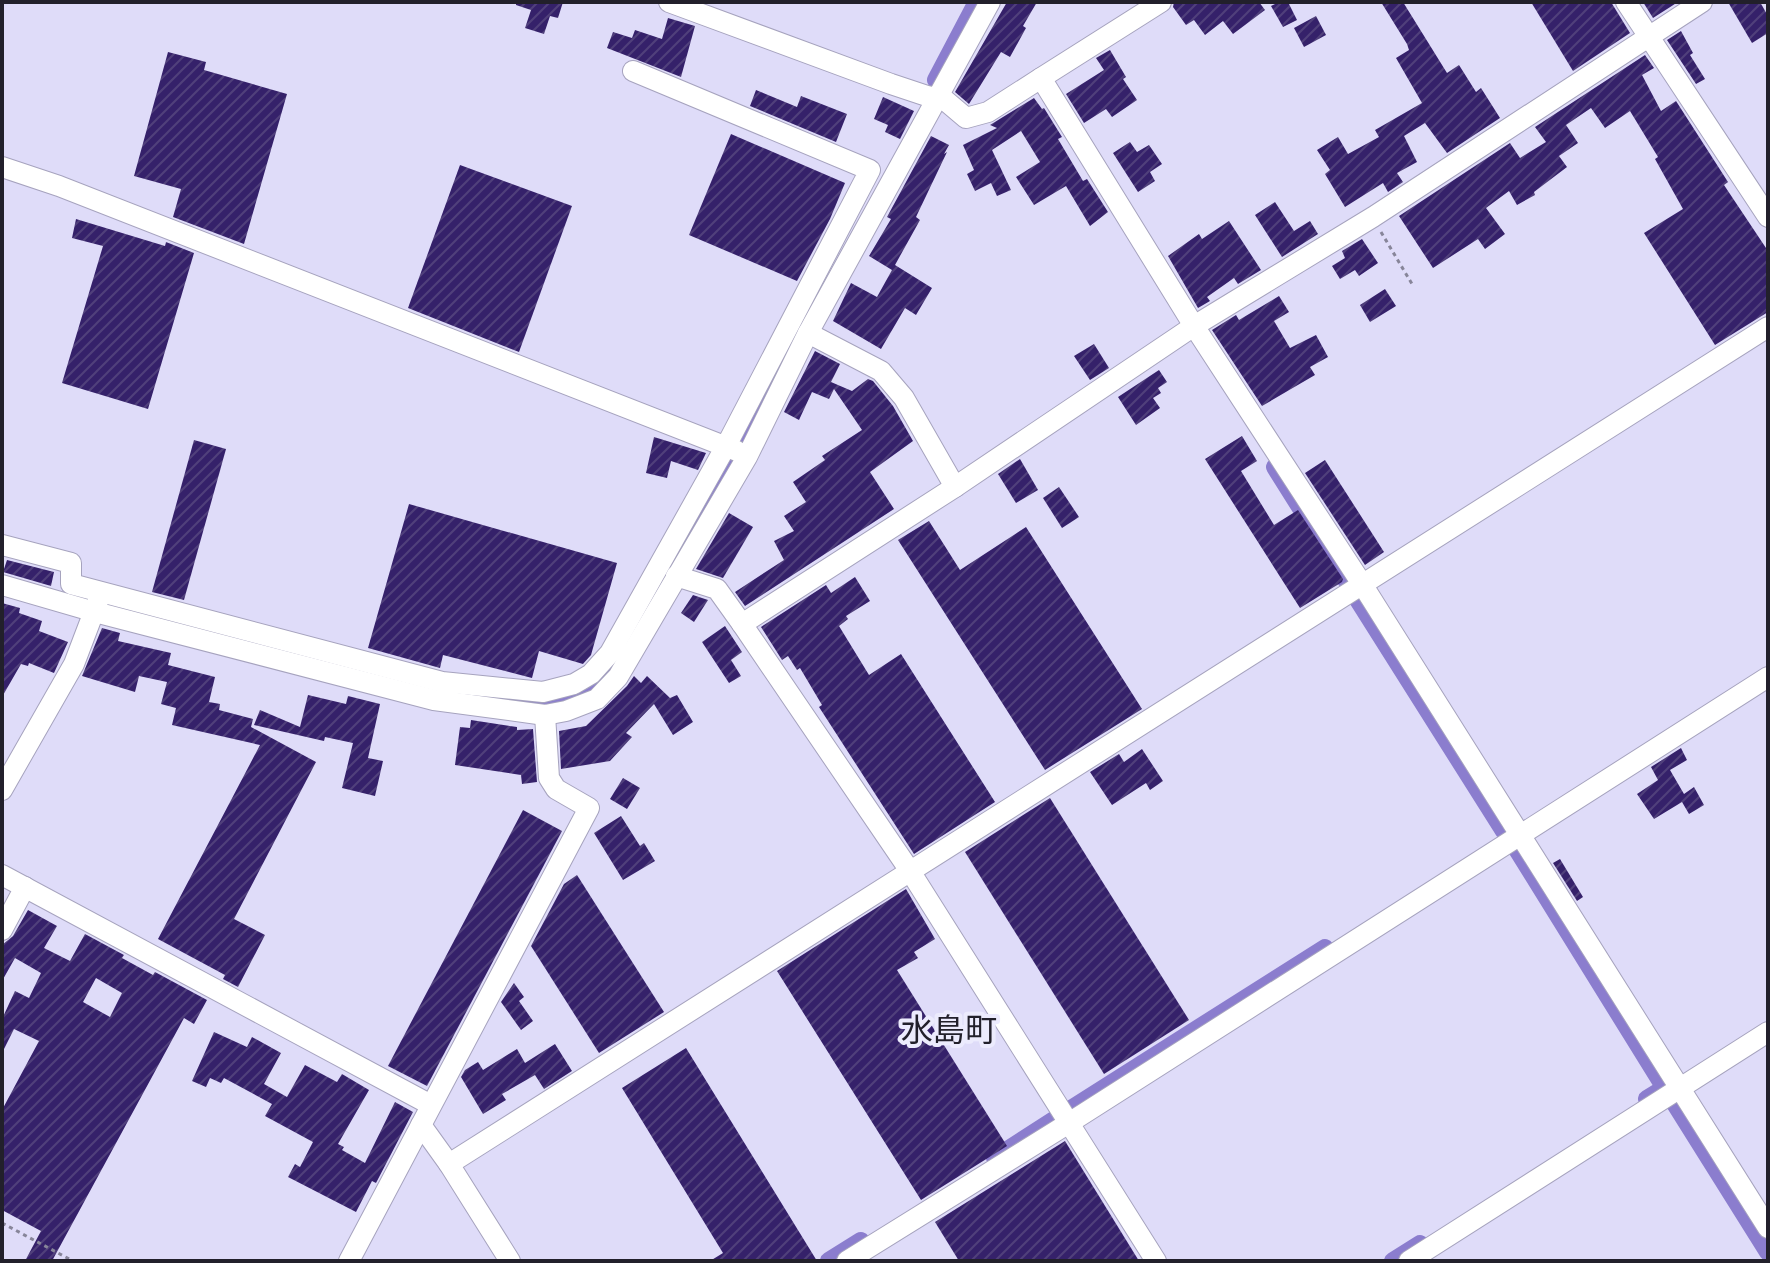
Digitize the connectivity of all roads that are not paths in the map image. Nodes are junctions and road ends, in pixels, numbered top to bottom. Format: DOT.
graph roads {
  1 [pos="669,2"];
  2 [pos="990,2"];
  3 [pos="1161,2"];
  4 [pos="1626,2"];
  5 [pos="1702,2"];
  6 [pos="1649,34"];
  7 [pos="633,71"];
  8 [pos="1041,78"];
  9 [pos="940,96"];
  10 [pos="2,167"];
  11 [pos="1768,217"];
  12 [pos="1194,326"];
  13 [pos="1768,327"];
  14 [pos="808,333"];
  15 [pos="726,446"];
  16 [pos="747,457"];
  17 [pos="955,487"];
  18 [pos="2,545"];
  19 [pos="676,576"];
  20 [pos="1362,584"];
  21 [pos="2,585"];
  22 [pos="97,602"];
  23 [pos="742,624"];
  24 [pos="1768,677"];
  25 [pos="574,696"];
  26 [pos="545,715"];
  27 [pos="2,790"];
  28 [pos="1520,834"];
  29 [pos="910,871"];
  30 [pos="2,875"];
  31 [pos="25,887"];
  32 [pos="2,930"];
  33 [pos="1768,1032"];
  34 [pos="1680,1088"];
  35 [pos="431,1105"];
  36 [pos="1069,1123"];
  37 [pos="421,1125"];
  38 [pos="449,1164"];
  39 [pos="1768,1228"];
  40 [pos="349,1261"];
  41 [pos="510,1261"];
  42 [pos="847,1261"];
  43 [pos="1156,1261"];
  44 [pos="1409,1261"];
  1 -- 9 [label="street"];
  2 -- 9 [label="street"];
  3 -- 8 [label="street"];
  4 -- 6 [label="street"];
  5 -- 6 [label="street"];
  6 -- 11 [label="street"];
  6 -- 12 [label="street"];
  7 -- 15 [label="street"];
  8 -- 9 [label="street"];
  8 -- 12 [label="street"];
  9 -- 14 [label="street"];
  10 -- 15 [label="street"];
  12 -- 17 [label="street"];
  12 -- 20 [label="street"];
  13 -- 20 [label="street"];
  14 -- 16 [label="street"];
  14 -- 17 [label="street"];
  15 -- 16 [label="street"];
  15 -- 25 [label="street"];
  16 -- 19 [label="street"];
  17 -- 23 [label="street"];
  18 -- 22 [label="street"];
  19 -- 23 [label="street"];
  19 -- 25 [label="street"];
  20 -- 28 [label="street"];
  20 -- 29 [label="street"];
  21 -- 22 [label="street"];
  22 -- 25 [label="street"];
  22 -- 26 [label="street"];
  22 -- 27 [label="street"];
  23 -- 29 [label="street"];
  24 -- 28 [label="street"];
  25 -- 26 [label="street"];
  26 -- 35 [label="street"];
  28 -- 34 [label="street"];
  28 -- 36 [label="street"];
  29 -- 36 [label="street"];
  29 -- 38 [label="street"];
  30 -- 31 [label="street"];
  31 -- 32 [label="street"];
  31 -- 35 [label="street"];
  33 -- 34 [label="street"];
  34 -- 39 [label="street"];
  34 -- 44 [label="street"];
  35 -- 37 [label="street"];
  36 -- 42 [label="street"];
  36 -- 43 [label="street"];
  37 -- 38 [label="street"];
  37 -- 40 [label="street"];
  38 -- 41 [label="street"];
}
